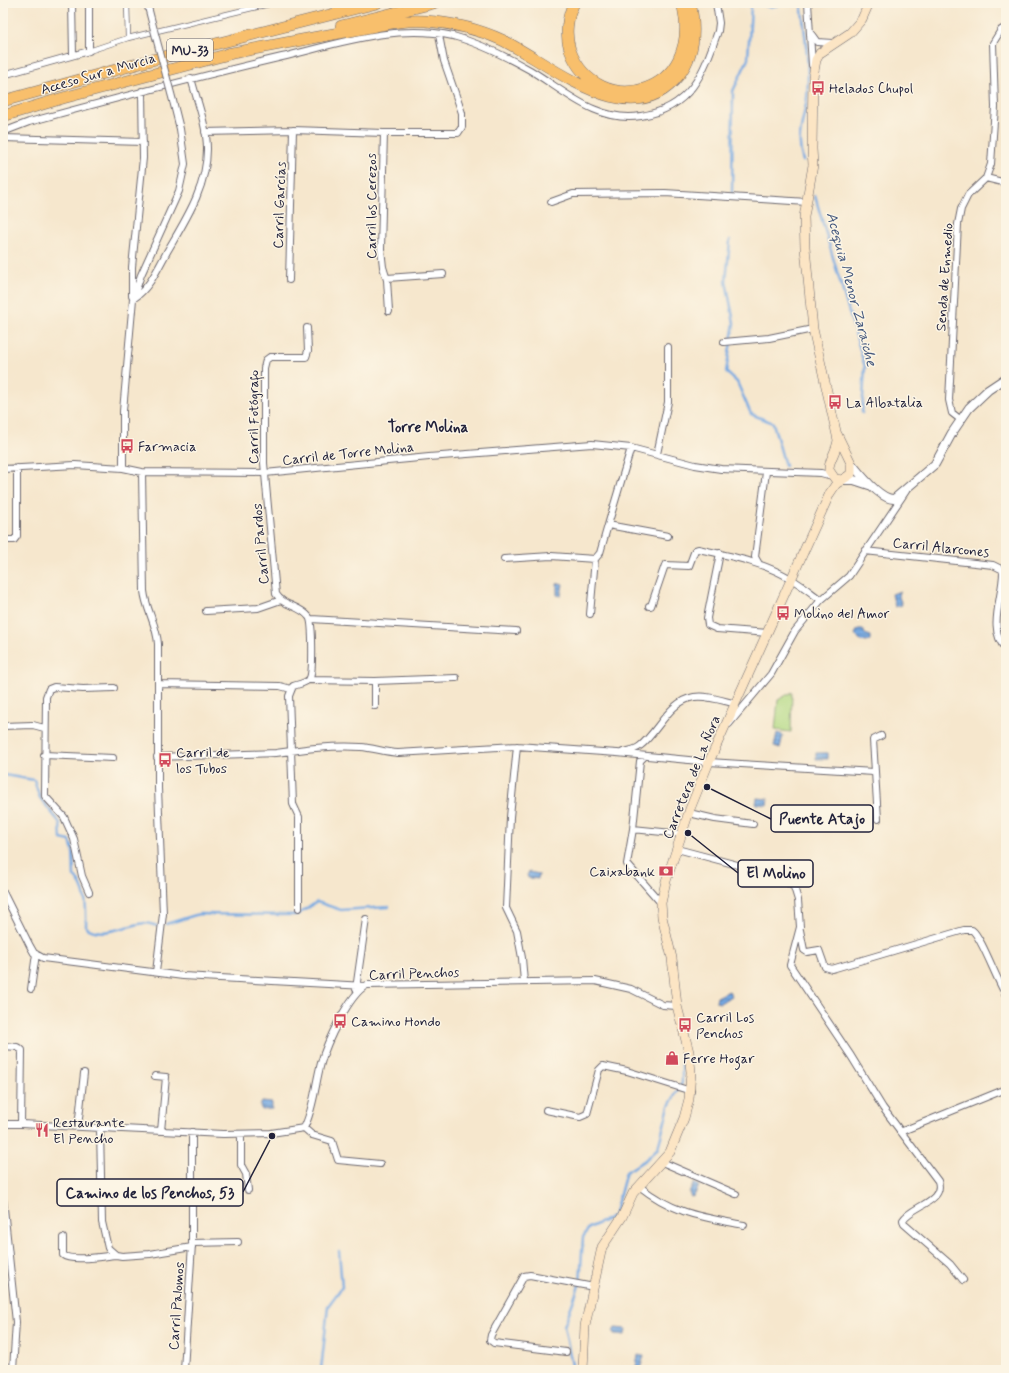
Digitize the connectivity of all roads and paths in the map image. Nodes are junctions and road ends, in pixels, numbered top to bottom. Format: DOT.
graph roads {
  1 [pos="72,3"];
  2 [pos="89,3"];
  3 [pos="127,3"];
  4 [pos="147,3"];
  5 [pos="273,3"];
  6 [pos="377,3"];
  7 [pos="434,3"];
  8 [pos="574,3"];
  9 [pos="682,3"];
  10 [pos="690,3"];
  11 [pos="716,3"];
  12 [pos="808,3"];
  13 [pos="869,3"];
  14 [pos="1006,27"];
  15 [pos="810,30"];
  16 [pos="439,34"];
  17 [pos="128,38"];
  18 [pos="838,42"];
  19 [pos="89,51"];
  20 [pos="227,54"];
  21 [pos="73,56"];
  22 [pos="3,75"];
  23 [pos="813,77"];
  24 [pos="191,78"];
  25 [pos="142,91"];
  26 [pos="3,101"];
  27 [pos="3,116"];
  28 [pos="293,130"];
  29 [pos="205,132"];
  30 [pos="384,133"];
  31 [pos="4,135"];
  32 [pos="143,142"];
  33 [pos="986,178"];
  34 [pos="1006,184"];
  35 [pos="551,202"];
  36 [pos="807,202"];
  37 [pos="132,274"];
  38 [pos="443,274"];
  39 [pos="387,278"];
  40 [pos="139,280"];
  41 [pos="289,280"];
  42 [pos="146,287"];
  43 [pos="133,300"];
  44 [pos="388,311"];
  45 [pos="307,328"];
  46 [pos="813,329"];
  47 [pos="724,342"];
  48 [pos="668,347"];
  49 [pos="1006,378"];
  50 [pos="961,420"];
  51 [pos="837,434"];
  52 [pos="631,448"];
  53 [pos="657,454"];
  54 [pos="831,461"];
  55 [pos="850,461"];
  56 [pos="3,468"];
  57 [pos="17,468"];
  58 [pos="123,468"];
  59 [pos="142,472"];
  60 [pos="766,472"];
  61 [pos="813,472"];
  62 [pos="265,473"];
  63 [pos="832,477"];
  64 [pos="842,480"];
  65 [pos="872,486"];
  66 [pos="907,489"];
  67 [pos="830,493"];
  68 [pos="887,498"];
  69 [pos="892,515"];
  70 [pos="608,525"];
  71 [pos="668,536"];
  72 [pos="3,540"];
  73 [pos="756,548"];
  74 [pos="865,551"];
  75 [pos="720,553"];
  76 [pos="742,558"];
  77 [pos="504,559"];
  78 [pos="595,559"];
  79 [pos="762,566"];
  80 [pos="792,579"];
  81 [pos="281,600"];
  82 [pos="821,600"];
  83 [pos="649,606"];
  84 [pos="206,611"];
  85 [pos="590,614"];
  86 [pos="311,619"];
  87 [pos="516,631"];
  88 [pos="768,633"];
  89 [pos="1006,650"];
  90 [pos="456,678"];
  91 [pos="308,680"];
  92 [pos="376,681"];
  93 [pos="159,684"];
  94 [pos="114,688"];
  95 [pos="291,689"];
  96 [pos="736,704"];
  97 [pos="375,706"];
  98 [pos="3,726"];
  99 [pos="44,728"];
  100 [pos="725,728"];
  101 [pos="880,736"];
  102 [pos="643,743"];
  103 [pos="517,746"];
  104 [pos="290,750"];
  105 [pos="617,753"];
  106 [pos="44,755"];
  107 [pos="647,756"];
  108 [pos="157,757"];
  109 [pos="113,758"];
  110 [pos="709,762"];
  111 [pos="874,772"];
  112 [pos="689,813"];
  113 [pos="878,819"];
  114 [pos="753,824"];
  115 [pos="633,829"];
  116 [pos="682,834"];
  117 [pos="677,849"];
  118 [pos="3,892"];
  119 [pos="89,892"];
  120 [pos="662,903"];
  121 [pos="299,908"];
  122 [pos="366,919"];
  123 [pos="800,927"];
  124 [pos="804,950"];
  125 [pos="36,954"];
  126 [pos="792,954"];
  127 [pos="156,972"];
  128 [pos="524,982"];
  129 [pos="31,989"];
  130 [pos="358,989"];
  131 [pos="1006,995"];
  132 [pos="677,1006"];
  133 [pos="3,1046"];
  134 [pos="84,1073"];
  135 [pos="155,1076"];
  136 [pos="683,1089"];
  137 [pos="1006,1090"];
  138 [pos="546,1110"];
  139 [pos="3,1124"];
  140 [pos="21,1124"];
  141 [pos="78,1127"];
  142 [pos="304,1128"];
  143 [pos="100,1129"];
  144 [pos="161,1131"];
  145 [pos="192,1132"];
  146 [pos="900,1132"];
  147 [pos="241,1134"];
  148 [pos="662,1162"];
  149 [pos="380,1164"];
  150 [pos="639,1186"];
  151 [pos="248,1190"];
  152 [pos="736,1194"];
  153 [pos="3,1199"];
  154 [pos="744,1225"];
  155 [pos="63,1238"];
  156 [pos="238,1242"];
  157 [pos="192,1245"];
  158 [pos="116,1255"];
  159 [pos="962,1280"];
  160 [pos="594,1287"];
  161 [pos="566,1352"];
  162 [pos="13,1370"];
  163 [pos="184,1370"];
  164 [pos="583,1370"];
  1 -- 21 [label="street"];
  2 -- 19 [label="street"];
  3 -- 17 [label="street"];
  4 -- 40 [label="street, bridge"];
  5 -- 17 [label="street"];
  6 -- 26 [label="highway, Acceso Sur a Murcia / MU-33"];
  7 -- 20 [label="highway, Acceso Sur a Murcia / MU-33"];
  8 -- 9 [label="highway"];
  10 -- 20 [label="highway"];
  11 -- 16 [label="street"];
  12 -- 15 [label="street"];
  13 -- 18 [label="main road"];
  14 -- 33 [label="street"];
  15 -- 18 [label="street"];
  15 -- 23 [label="street"];
  16 -- 24 [label="street"];
  16 -- 30 [label="street"];
  17 -- 19 [label="street"];
  18 -- 23 [label="main road"];
  19 -- 21 [label="street"];
  20 -- 27 [label="highway, Acceso Sur a Murcia / MU-33"];
  21 -- 22 [label="street"];
  23 -- 36 [label="main road"];
  24 -- 25 [label="street"];
  24 -- 29 [label="street"];
  25 -- 31 [label="street"];
  25 -- 32 [label="street"];
  28 -- 29 [label="street"];
  28 -- 30 [label="street"];
  28 -- 41 [label="street, Carril Garcías"];
  29 -- 42 [label="street"];
  30 -- 39 [label="street, Carril los Cerezos"];
  31 -- 32 [label="street"];
  32 -- 37 [label="street"];
  33 -- 34 [label="street"];
  33 -- 50 [label="street, Senda de Enmedio"];
  35 -- 36 [label="street"];
  36 -- 46 [label="main road"];
  37 -- 40 [label="street"];
  37 -- 43 [label="street"];
  38 -- 39 [label="street, Carril los Cerezos"];
  39 -- 44 [label="street, Carril los Cerezos"];
  40 -- 42 [label="street"];
  40 -- 43 [label="street"];
  42 -- 43 [label="street"];
  43 -- 58 [label="street"];
  45 -- 62 [label="street, Carril Fotógrafo"];
  46 -- 47 [label="street"];
  46 -- 51 [label="main road"];
  48 -- 53 [label="street"];
  49 -- 50 [label="street"];
  50 -- 66 [label="street"];
  51 -- 54 [label="main road"];
  51 -- 55 [label="main road"];
  52 -- 53 [label="street, Carril de Torre Molina"];
  52 -- 62 [label="street, Carril de Torre Molina"];
  52 -- 70 [label="street"];
  53 -- 60 [label="street, Carril de Torre Molina"];
  54 -- 55 [label="main road"];
  54 -- 61 [label="street"];
  54 -- 63 [label="main road"];
  55 -- 64 [label="main road"];
  55 -- 65 [label="street"];
  56 -- 57 [label="street, Carril de Torre Molina"];
  57 -- 58 [label="street, Carril de Torre Molina"];
  57 -- 72 [label="street"];
  58 -- 59 [label="street, Carril de Torre Molina"];
  59 -- 62 [label="street, Carril de Torre Molina"];
  59 -- 93 [label="street"];
  60 -- 61 [label="street, Carril de Torre Molina"];
  60 -- 73 [label="street"];
  61 -- 63 [label="street"];
  62 -- 81 [label="street, Carril Pardos"];
  63 -- 64 [label="main road"];
  63 -- 67 [label="main road"];
  64 -- 65 [label="street"];
  64 -- 67 [label="main road"];
  65 -- 68 [label="street"];
  66 -- 68 [label="street"];
  66 -- 69 [label="street"];
  67 -- 80 [label="main road, Carretera de La Ñora"];
  68 -- 69 [label="street"];
  69 -- 74 [label="street"];
  70 -- 71 [label="street"];
  70 -- 78 [label="street"];
  73 -- 76 [label="street"];
  73 -- 79 [label="street"];
  74 -- 82 [label="street"];
  74 -- 89 [label="street, Carril Alarcones"];
  75 -- 76 [label="street"];
  75 -- 83 [label="street"];
  75 -- 88 [label="street"];
  76 -- 79 [label="street"];
  77 -- 78 [label="street"];
  78 -- 85 [label="street"];
  79 -- 80 [label="street"];
  80 -- 82 [label="street"];
  80 -- 88 [label="main road, Carretera de La Ñora"];
  81 -- 84 [label="street"];
  81 -- 86 [label="street, Carril Pardos"];
  82 -- 100 [label="street"];
  86 -- 87 [label="street"];
  86 -- 91 [label="street"];
  88 -- 96 [label="main road, Carretera de La Ñora"];
  90 -- 92 [label="street"];
  91 -- 92 [label="street"];
  91 -- 95 [label="street"];
  92 -- 97 [label="street"];
  93 -- 95 [label="street"];
  93 -- 108 [label="street"];
  94 -- 99 [label="street"];
  95 -- 104 [label="street"];
  96 -- 100 [label="main road, Carretera de La Ñora"];
  96 -- 102 [label="street"];
  98 -- 99 [label="street"];
  99 -- 106 [label="street"];
  100 -- 110 [label="main road, Carretera de La Ñora"];
  101 -- 111 [label="street"];
  102 -- 105 [label="street"];
  102 -- 107 [label="street"];
  103 -- 104 [label="street"];
  103 -- 105 [label="street"];
  103 -- 128 [label="street"];
  104 -- 108 [label="street"];
  104 -- 121 [label="street"];
  105 -- 107 [label="street"];
  106 -- 109 [label="street"];
  106 -- 119 [label="street"];
  107 -- 110 [label="street"];
  107 -- 115 [label="street"];
  108 -- 127 [label="street"];
  110 -- 111 [label="street"];
  110 -- 112 [label="main road, Carretera de La Ñora"];
  111 -- 113 [label="street"];
  112 -- 114 [label="street"];
  112 -- 116 [label="main road, Carretera de La Ñora"];
  115 -- 116 [label="street"];
  115 -- 120 [label="street"];
  116 -- 117 [label="main road, Carretera de La Ñora"];
  117 -- 120 [label="main road, Carretera de La Ñora"];
  117 -- 123 [label="street"];
  118 -- 125 [label="street"];
  120 -- 132 [label="main road, Carretera de La Ñora"];
  122 -- 130 [label="street"];
  123 -- 124 [label="street"];
  123 -- 126 [label="street"];
  124 -- 126 [label="street"];
  124 -- 131 [label="street"];
  125 -- 127 [label="street"];
  125 -- 129 [label="street"];
  126 -- 146 [label="street"];
  127 -- 130 [label="street"];
  128 -- 130 [label="street, Carril Penchos"];
  128 -- 132 [label="street, Carril Penchos"];
  130 -- 142 [label="street"];
  132 -- 136 [label="main road, Carretera de La Ñora"];
  133 -- 140 [label="street"];
  134 -- 141 [label="street"];
  135 -- 144 [label="street"];
  136 -- 138 [label="street"];
  136 -- 148 [label="main road, Carretera de La Ñora"];
  137 -- 146 [label="street"];
  139 -- 140 [label="street"];
  140 -- 141 [label="street"];
  141 -- 143 [label="street"];
  142 -- 147 [label="street"];
  142 -- 149 [label="street"];
  143 -- 144 [label="street"];
  143 -- 158 [label="street"];
  144 -- 145 [label="street"];
  145 -- 147 [label="street"];
  145 -- 157 [label="street, Carril Palomos"];
  146 -- 159 [label="street"];
  147 -- 151 [label="street"];
  148 -- 150 [label="main road, Carretera de La Ñora"];
  148 -- 152 [label="street"];
  150 -- 154 [label="street"];
  150 -- 160 [label="main road, Carretera de La Ñora"];
  153 -- 162 [label="street"];
  155 -- 158 [label="street"];
  156 -- 157 [label="street"];
  157 -- 158 [label="street"];
  157 -- 163 [label="street, Carril Palomos"];
  160 -- 161 [label="street"];
  160 -- 164 [label="main road, Carretera de La Ñora"];
}
